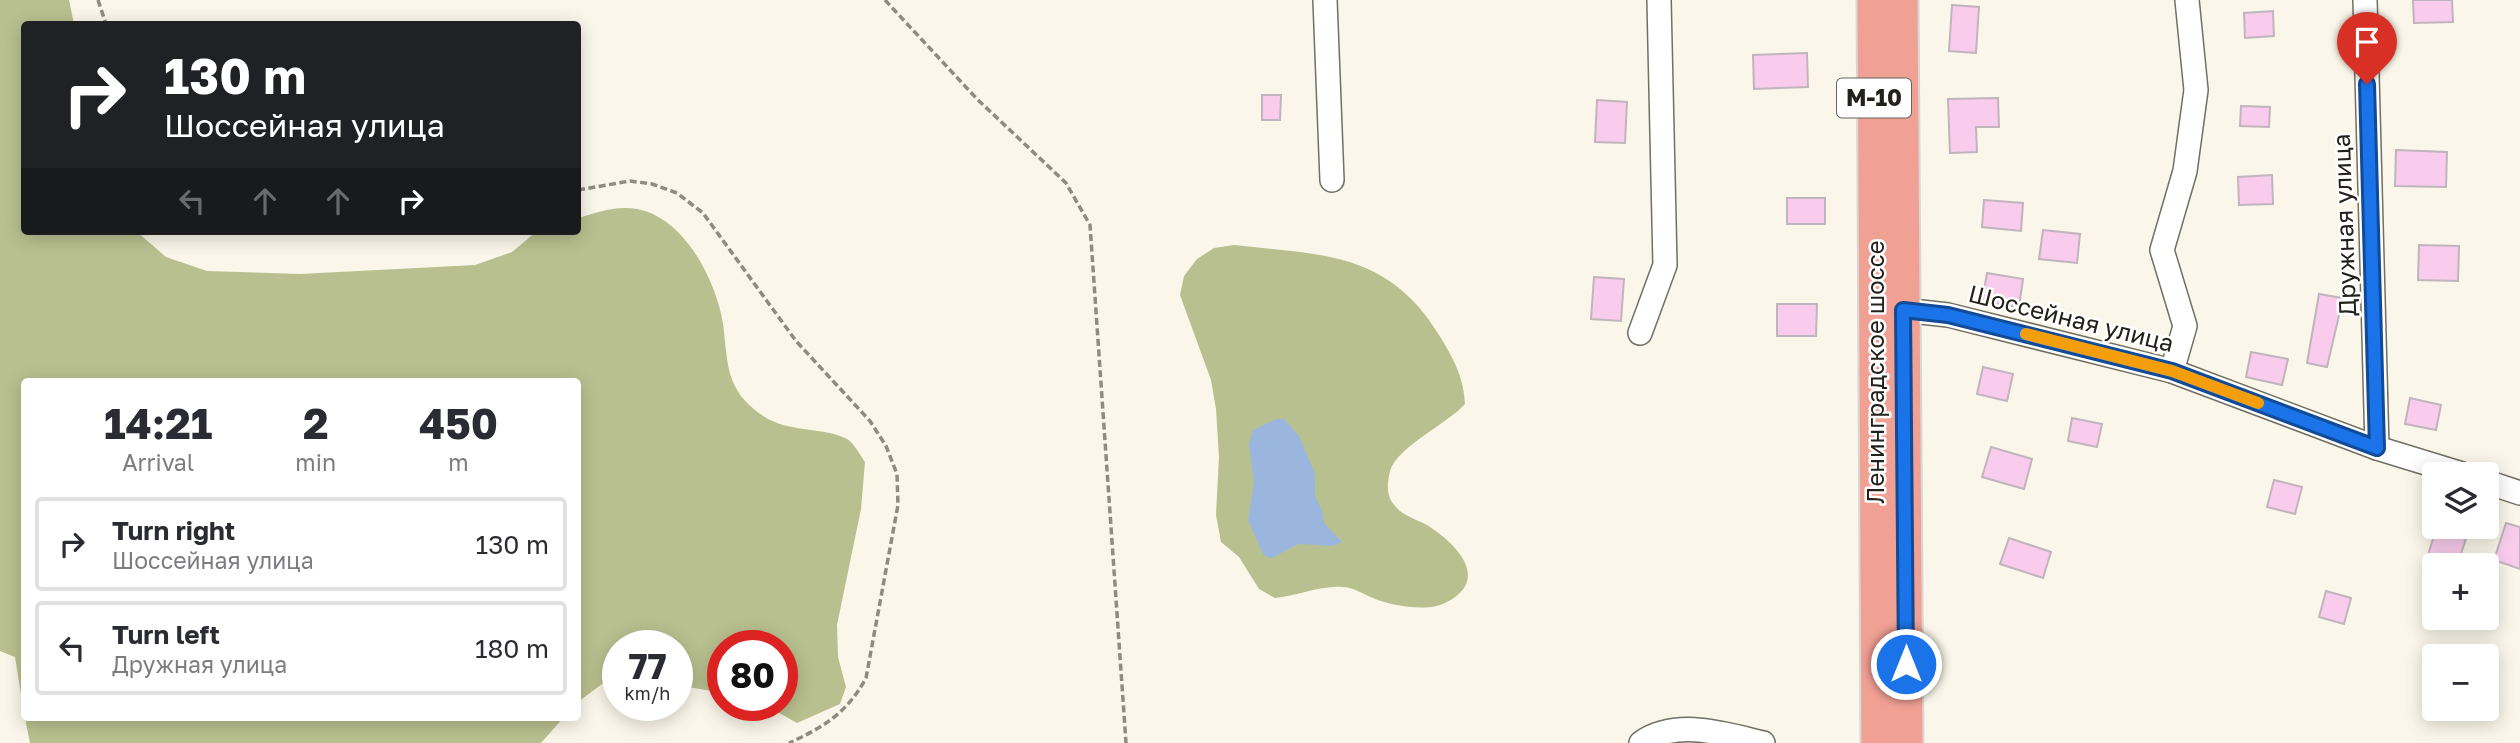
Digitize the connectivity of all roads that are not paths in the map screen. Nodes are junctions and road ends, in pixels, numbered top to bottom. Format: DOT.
graph roads {
  1 [pos="1325,0"];
  2 [pos="1659,0"];
  3 [pos="1874,0"];
  4 [pos="1901,0"];
  5 [pos="2187,0"];
  6 [pos="2365,0"];
  7 [pos="1332,180"];
  8 [pos="1903,310"];
  9 [pos="1640,333"];
  10 [pos="2172,371"];
  11 [pos="2377,448"];
  12 [pos="2423,462"];
  13 [pos="2499,486"];
  14 [pos="2520,492"];
  15 [pos="1641,743"];
  16 [pos="1763,743"];
  17 [pos="1878,743"];
  18 [pos="1906,743"];
  1 -- 7 [label="street"];
  2 -- 9 [label="street"];
  3 -- 17 [label="highway, Ленинградское шоссе / М-10"];
  4 -- 8 [label="highway, Ленинградское шоссе / М-10"];
  5 -- 10 [label="street"];
  6 -- 11 [label="street, Дружная улица"];
  8 -- 10 [label="street, Шоссейная улица"];
  8 -- 18 [label="highway, Ленинградское шоссе / М-10"];
  10 -- 11 [label="street, Шоссейная улица"];
  11 -- 12 [label="street, Шоссейная улица"];
  13 -- 14 [label="street"];
  15 -- 16 [label="street"];
}
